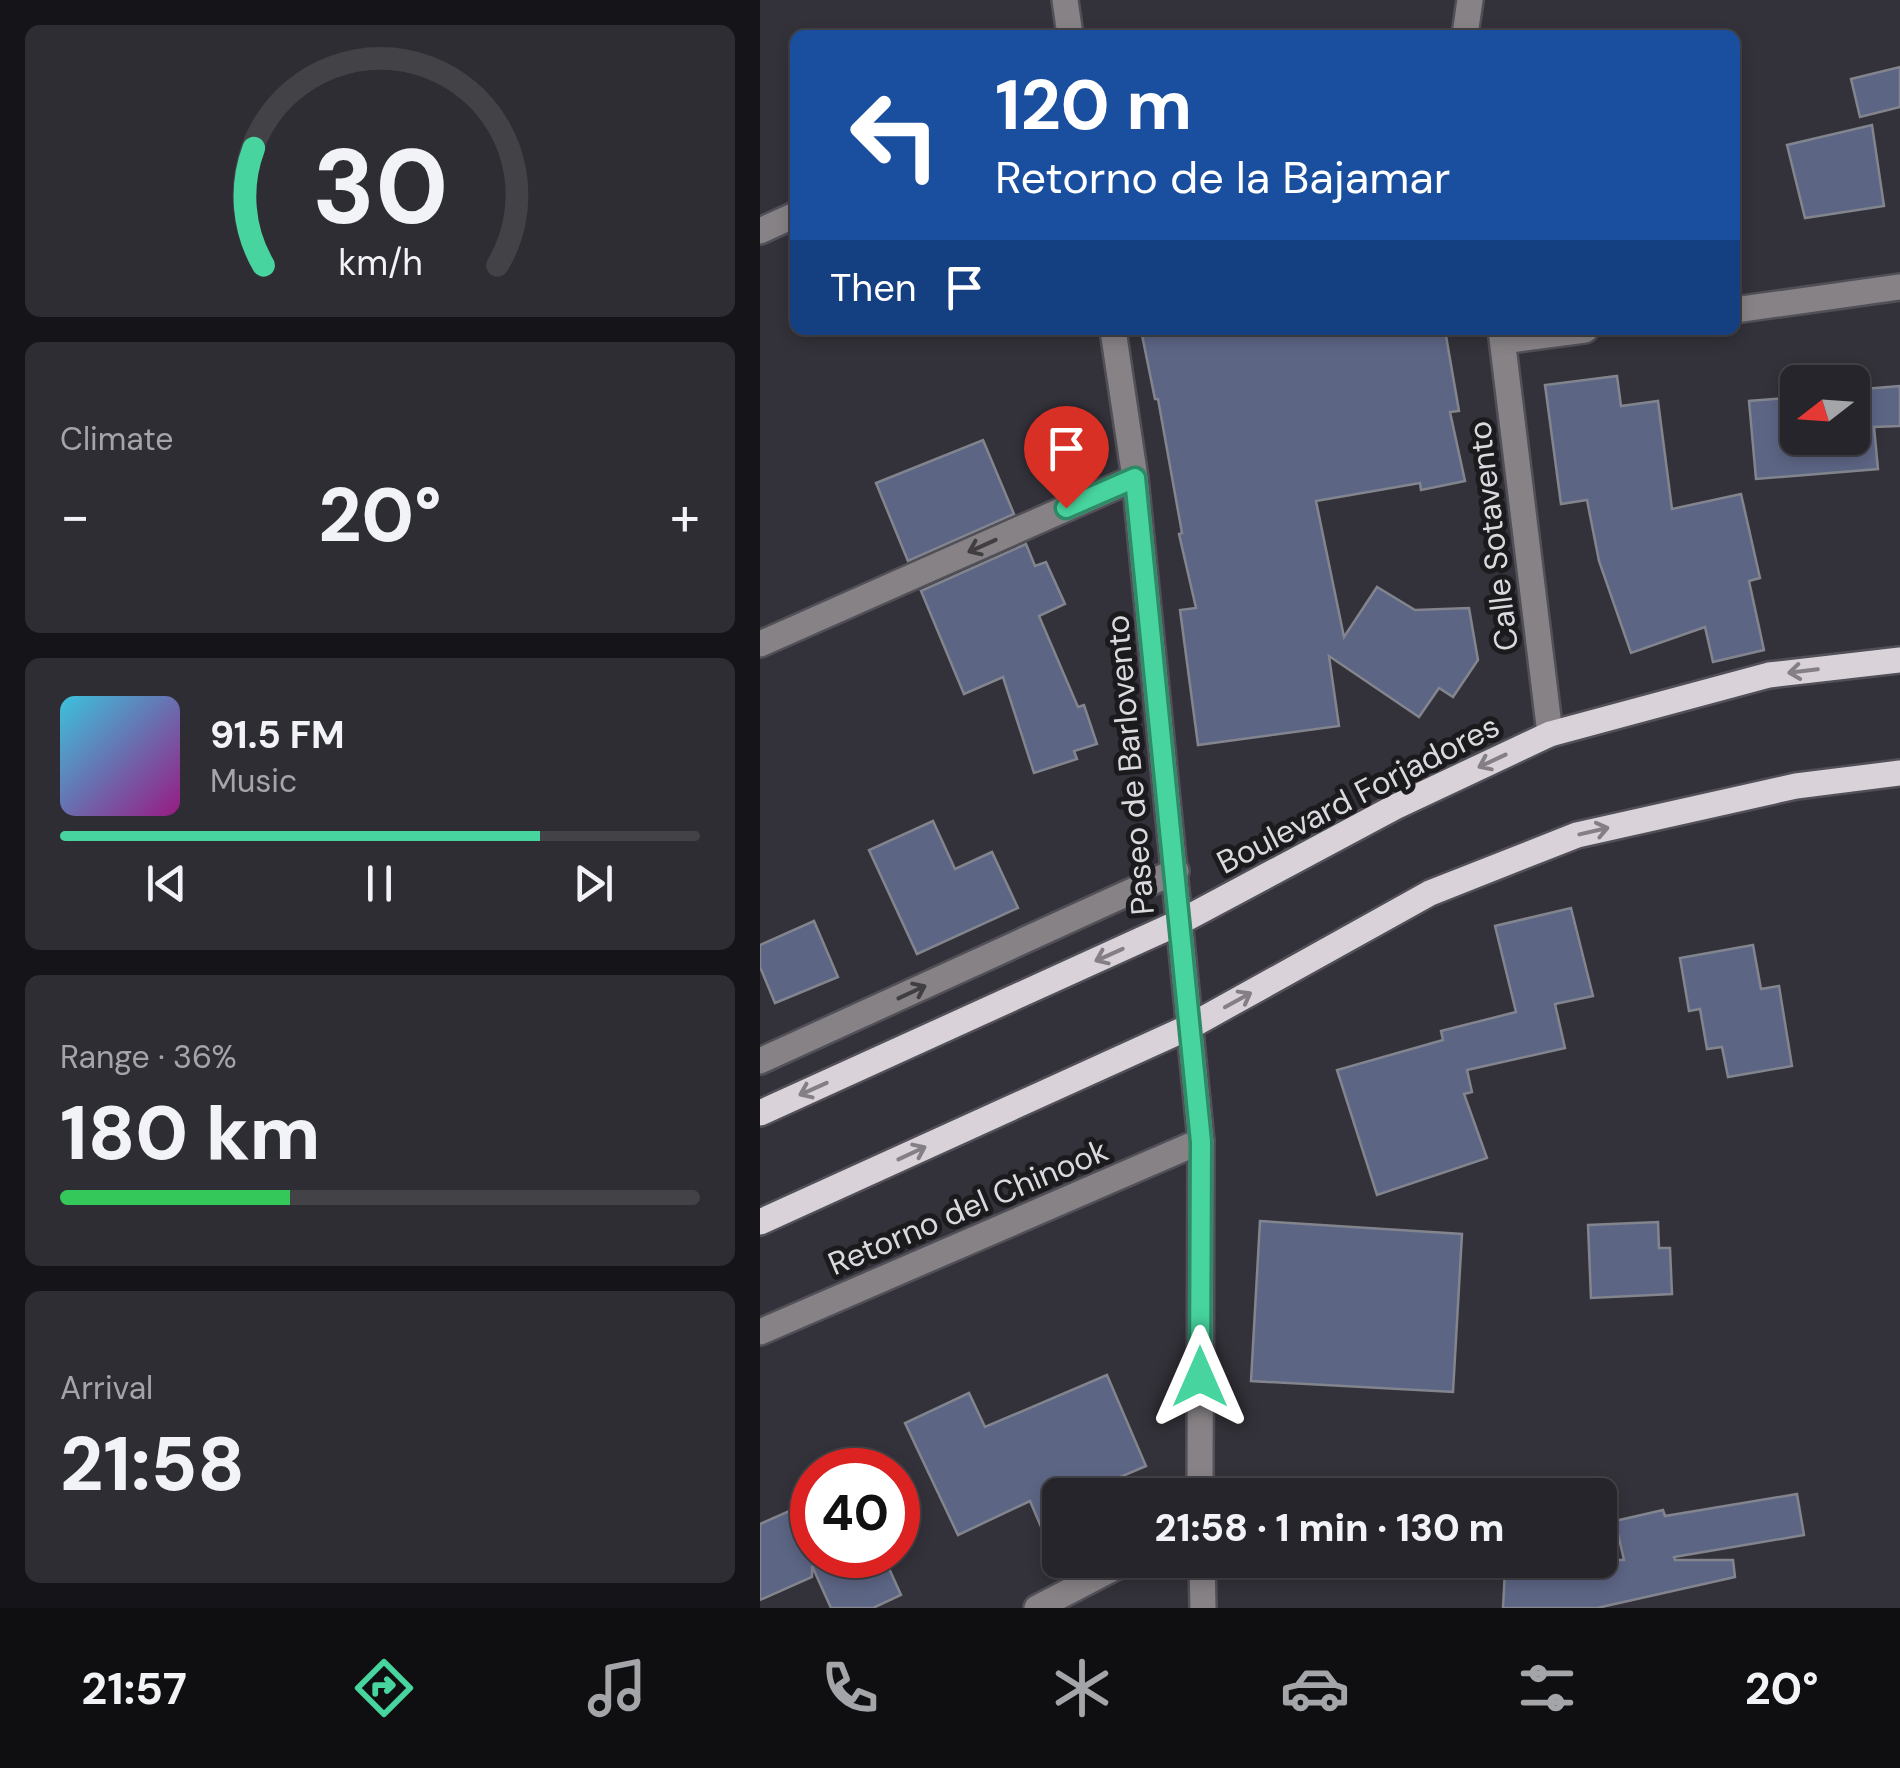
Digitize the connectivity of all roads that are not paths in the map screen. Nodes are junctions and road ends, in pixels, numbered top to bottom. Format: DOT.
graph roads {
  1 [pos="1065,0"];
  2 [pos="1470,0"];
  3 [pos="1069,30"];
  4 [pos="1466,30"];
  5 [pos="790,218"];
  6 [pos="760,230"];
  7 [pos="1900,287"];
  8 [pos="1740,309"];
  9 [pos="1115,335"];
  10 [pos="1502,336"];
  11 [pos="1135,478"];
  12 [pos="760,644"];
  13 [pos="1900,660"];
  14 [pos="1550,734"];
  15 [pos="1900,773"];
  16 [pos="1176,871"];
  17 [pos="1178,923"];
  18 [pos="1189,1027"];
  19 [pos="760,1062"];
  20 [pos="760,1113"];
  21 [pos="1201,1142"];
  22 [pos="760,1222"];
  23 [pos="760,1332"];
  24 [pos="1200,1478"];
  25 [pos="1094,1578"];
  26 [pos="1203,1578"];
  27 [pos="1036,1608"];
  28 [pos="1204,1608"];
  1 -- 3 [label="street"];
  2 -- 4 [label="street"];
  5 -- 6 [label="street"];
  7 -- 8 [label="street"];
  9 -- 11 [label="street, Paseo de Barlovento"];
  10 -- 14 [label="street, Calle Sotavento"];
  11 -- 12 [label="street, one-way"];
  11 -- 16 [label="street, Paseo de Barlovento"];
  13 -- 14 [label="main road, Boulevard Forjadores, one-way"];
  14 -- 17 [label="main road, Boulevard Forjadores, one-way"];
  18 -- 15 [label="main road, one-way"];
  16 -- 17 [label="street, Paseo de Barlovento"];
  19 -- 16 [label="street, one-way"];
  17 -- 18 [label="street, Paseo de Barlovento"];
  17 -- 20 [label="main road, Boulevard Forjadores, one-way"];
  18 -- 21 [label="street, Paseo de Barlovento"];
  22 -- 18 [label="main road, one-way"];
  21 -- 23 [label="street, Retorno del Chinook"];
  21 -- 24 [label="street, Paseo de Barlovento"];
  25 -- 27 [label="street"];
  26 -- 28 [label="street"];
}
